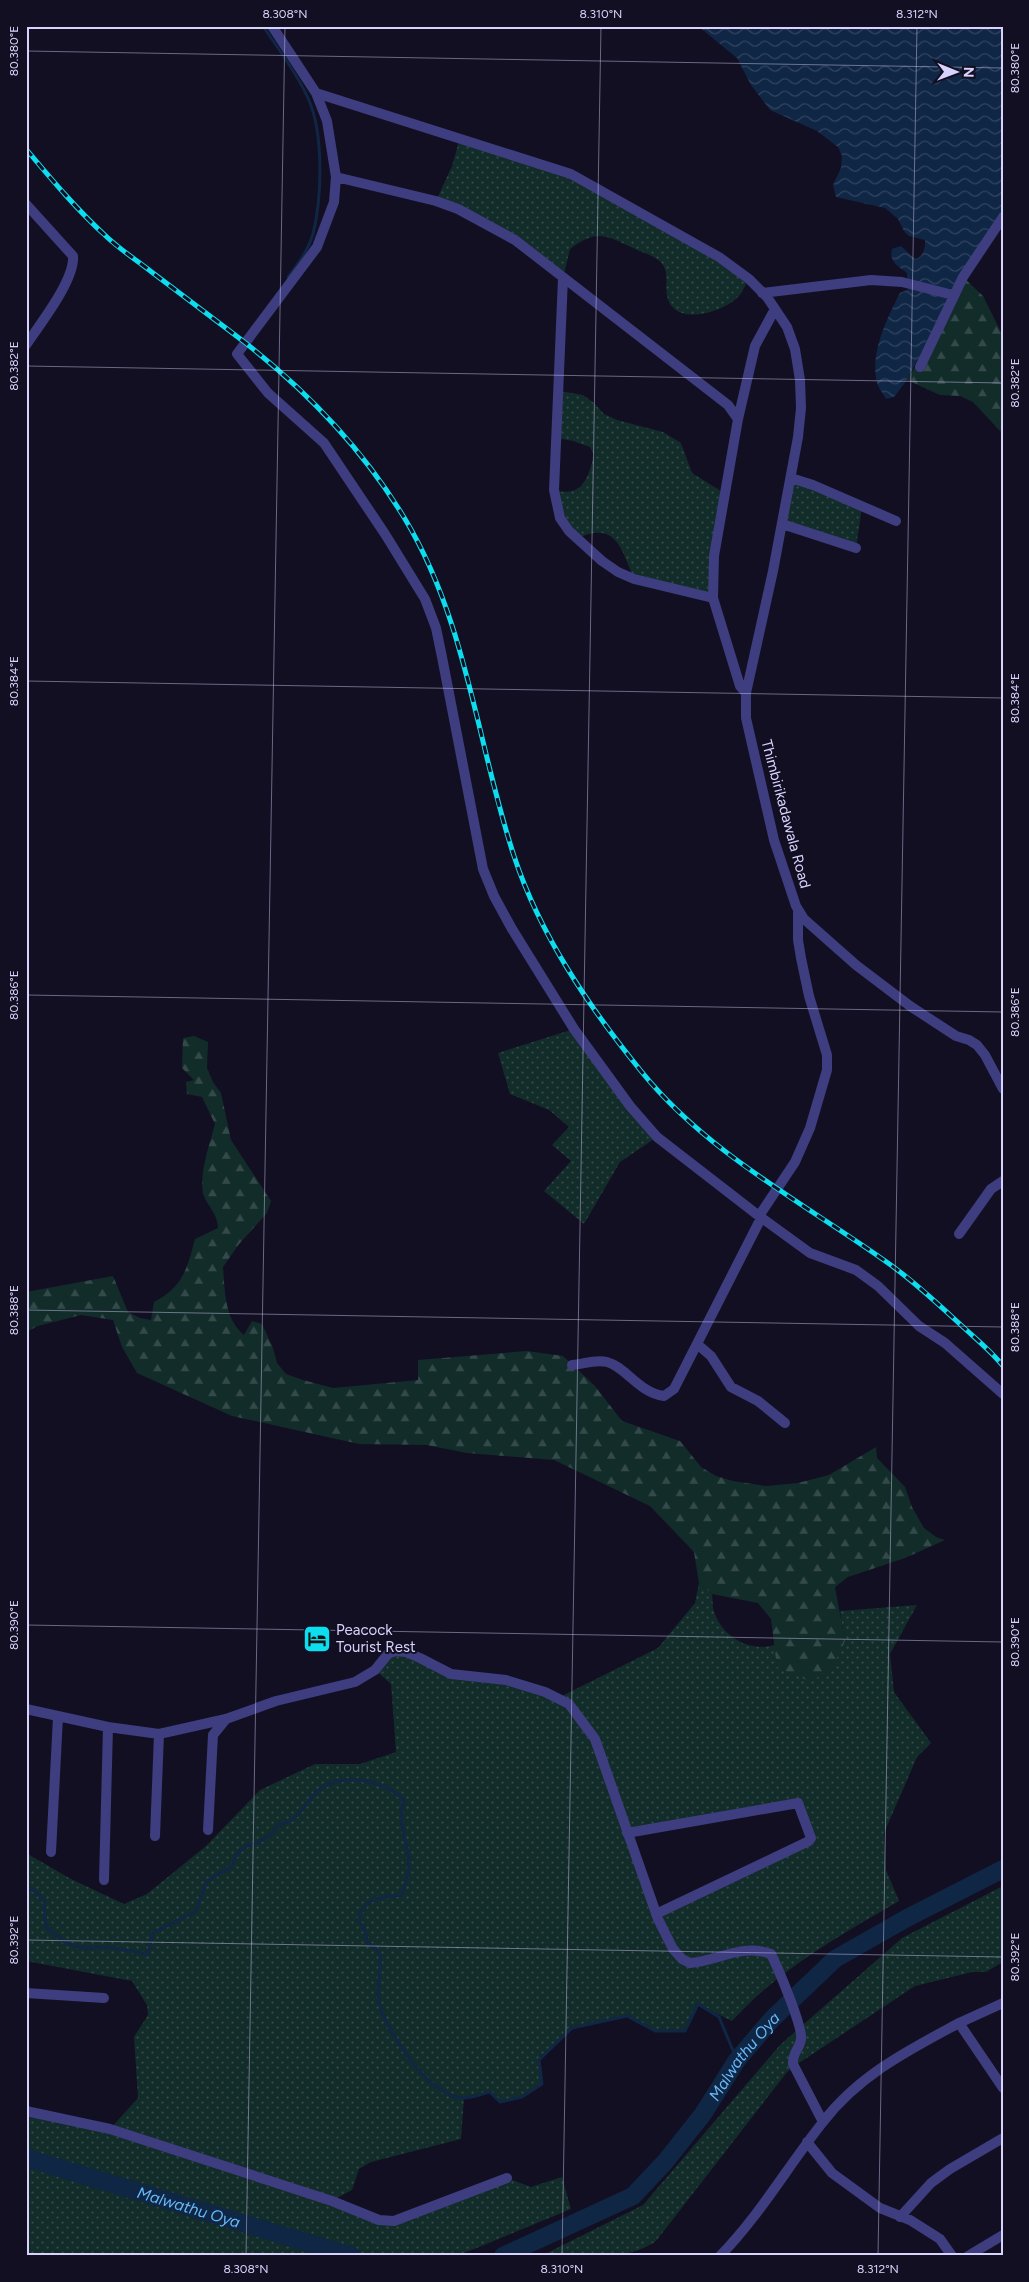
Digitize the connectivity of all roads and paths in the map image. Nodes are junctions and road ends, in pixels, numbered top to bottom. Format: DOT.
graph roads {
  1 [pos="272,26"];
  2 [pos="316,93"];
  3 [pos="336,177"];
  4 [pos="26,204"];
  5 [pos="1003,217"];
  6 [pos="563,278"];
  7 [pos="762,293"];
  8 [pos="951,295"];
  9 [pos="775,310"];
  10 [pos="26,345"];
  11 [pos="920,367"];
  12 [pos="738,419"];
  13 [pos="790,478"];
  14 [pos="896,521"];
  15 [pos="782,524"];
  16 [pos="856,548"];
  17 [pos="713,598"];
  18 [pos="743,690"];
  19 [pos="798,910"];
  20 [pos="1003,1090"];
  21 [pos="1003,1181"];
  22 [pos="760,1217"];
  23 [pos="959,1234"];
  24 [pos="697,1344"];
  25 [pos="572,1365"];
  26 [pos="1003,1394"];
  27 [pos="785,1423"];
  28 [pos="26,1709"];
  29 [pos="58,1717"];
  30 [pos="226,1719"];
  31 [pos="108,1727"];
  32 [pos="160,1734"];
  33 [pos="208,1830"];
  34 [pos="627,1834"];
  35 [pos="156,1836"];
  36 [pos="51,1852"];
  37 [pos="104,1880"];
  38 [pos="656,1914"];
  39 [pos="26,1993"];
  40 [pos="104,1998"];
  41 [pos="1003,2003"];
  42 [pos="959,2023"];
  43 [pos="1003,2088"];
  44 [pos="26,2111"];
  45 [pos="824,2122"];
  46 [pos="1003,2138"];
  47 [pos="807,2142"];
  48 [pos="507,2178"];
  49 [pos="900,2217"];
  50 [pos="1003,2235"];
  51 [pos="720,2256"];
  52 [pos="952,2256"];
  53 [pos="968,2256"];
  1 -- 2 [label="street"];
  2 -- 3 [label="street"];
  2 -- 7 [label="street"];
  3 -- 6 [label="street"];
  3 -- 22 [label="street"];
  4 -- 10 [label="street"];
  5 -- 8 [label="street"];
  6 -- 12 [label="street"];
  6 -- 17 [label="street"];
  7 -- 8 [label="street"];
  7 -- 9 [label="street"];
  8 -- 11 [label="street"];
  9 -- 12 [label="street"];
  9 -- 13 [label="street"];
  12 -- 17 [label="street"];
  13 -- 14 [label="street"];
  13 -- 15 [label="street"];
  15 -- 16 [label="street"];
  15 -- 18 [label="street"];
  17 -- 18 [label="street"];
  18 -- 19 [label="street, Thimbirikadawala Road"];
  19 -- 20 [label="street, Thimbirikadawala Road"];
  19 -- 22 [label="street"];
  21 -- 23 [label="street"];
  22 -- 24 [label="street"];
  22 -- 26 [label="street"];
  24 -- 25 [label="street"];
  24 -- 27 [label="street"];
  28 -- 29 [label="street"];
  29 -- 31 [label="street"];
  29 -- 36 [label="street"];
  30 -- 32 [label="street"];
  30 -- 33 [label="street"];
  30 -- 34 [label="street"];
  31 -- 32 [label="street"];
  31 -- 37 [label="street"];
  32 -- 35 [label="street"];
  34 -- 38 [label="street"];
  34 -- 38 [label="street"];
  38 -- 45 [label="street"];
  39 -- 40 [label="street"];
  41 -- 42 [label="street"];
  42 -- 43 [label="street"];
  42 -- 45 [label="street"];
  44 -- 48 [label="street"];
  45 -- 47 [label="street"];
  46 -- 49 [label="street"];
  47 -- 49 [label="street"];
  47 -- 51 [label="street"];
  49 -- 52 [label="street"];
  50 -- 53 [label="street"];
}
